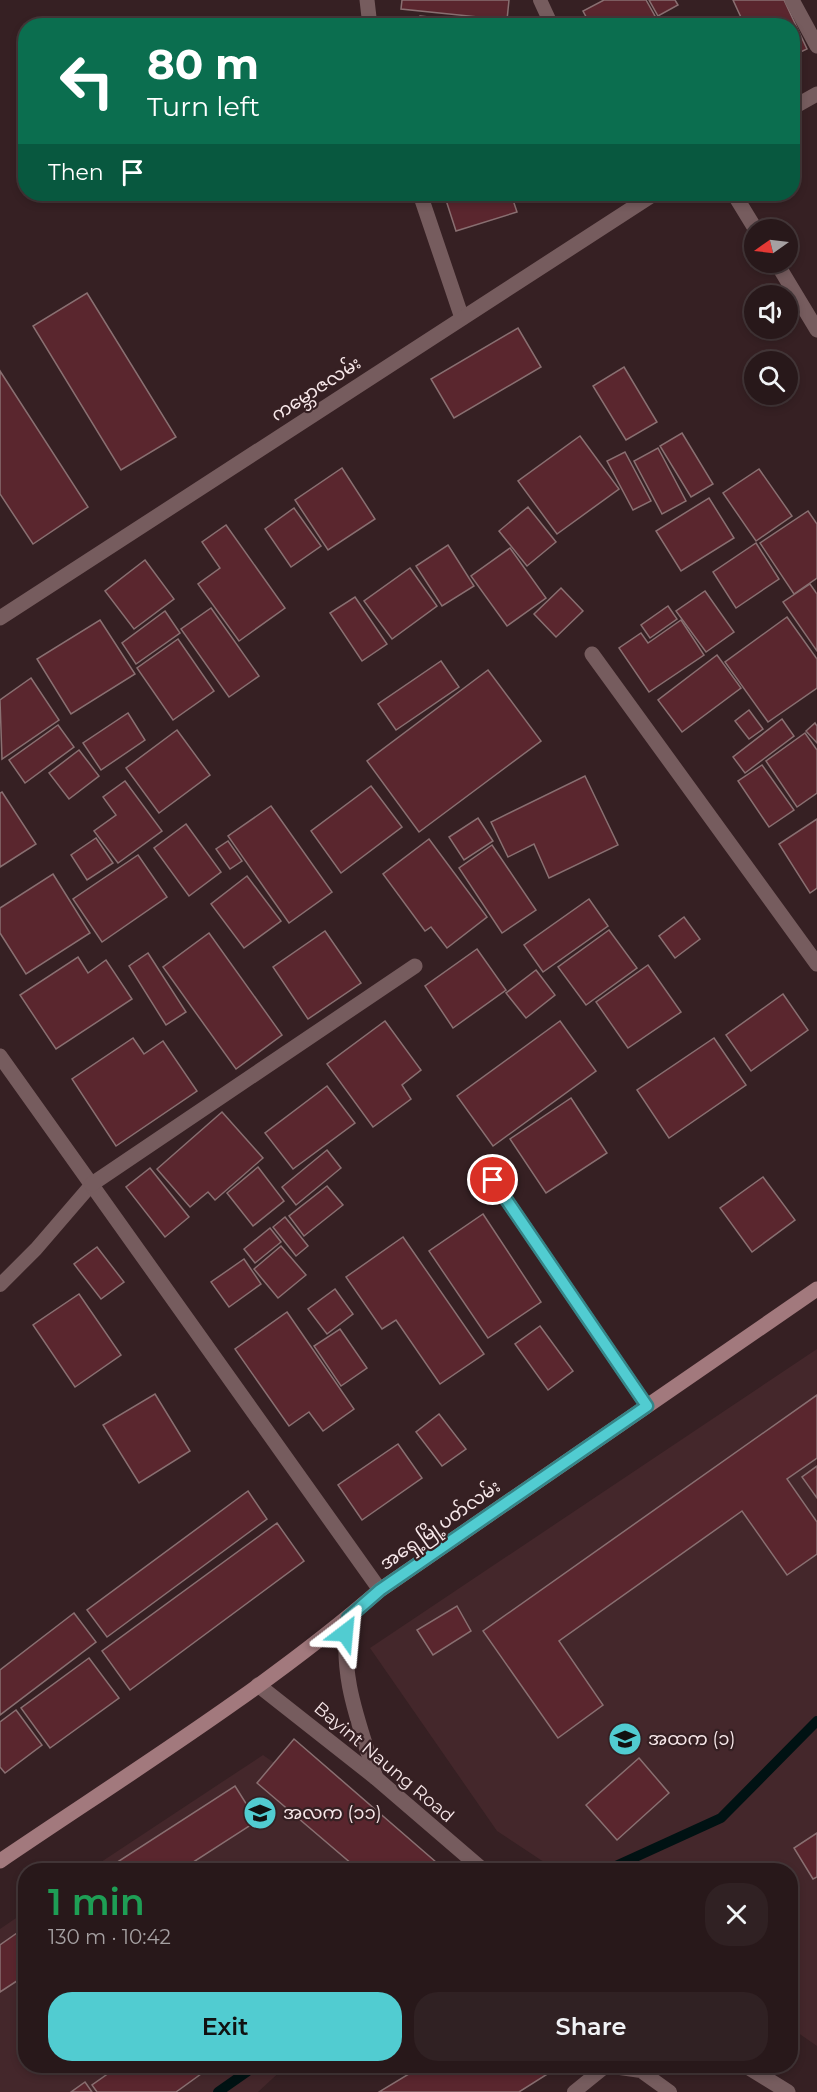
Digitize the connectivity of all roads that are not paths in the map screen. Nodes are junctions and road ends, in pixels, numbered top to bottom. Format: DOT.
graph roads {
  1 [pos="367,0"];
  2 [pos="540,0"];
  3 [pos="792,0"];
  4 [pos="369,18"];
  5 [pos="548,18"];
  6 [pos="817,46"];
  7 [pos="817,94"];
  8 [pos="800,104"];
  9 [pos="422,201"];
  10 [pos="634,201"];
  11 [pos="738,201"];
  12 [pos="749,219"];
  13 [pos="783,273"];
  14 [pos="462,318"];
  15 [pos="817,330"];
  16 [pos="0,618"];
  17 [pos="592,654"];
  18 [pos="817,964"];
  19 [pos="415,966"];
  20 [pos="0,1056"];
  21 [pos="493,1180"];
  22 [pos="92,1184"];
  23 [pos="0,1285"];
  24 [pos="817,1289"];
  25 [pos="647,1406"];
  26 [pos="380,1590"];
  27 [pos="348,1618"];
  28 [pos="258,1685"];
  29 [pos="376,1778"];
  30 [pos="0,1861"];
  31 [pos="475,1863"];
  32 [pos="597,2073"];
  33 [pos="644,2073"];
  34 [pos="757,2073"];
  35 [pos="574,2092"];
  36 [pos="670,2092"];
  37 [pos="788,2092"];
  1 -- 4 [label="street"];
  2 -- 5 [label="lane"];
  3 -- 6 [label="street"];
  7 -- 8 [label="street"];
  9 -- 14 [label="street"];
  10 -- 14 [label="street, ကမ္ဘောဇလမ်း"];
  11 -- 12 [label="street"];
  13 -- 15 [label="street"];
  14 -- 16 [label="street, ကမ္ဘောဇလမ်း"];
  17 -- 18 [label="street"];
  19 -- 22 [label="street"];
  20 -- 22 [label="street"];
  21 -- 25 [label="lane"];
  22 -- 23 [label="lane"];
  22 -- 26 [label="street"];
  24 -- 25 [label="street, အရှေ့မြို့ပတ်လမ်း"];
  25 -- 26 [label="street, အရှေ့မြို့ပတ်လမ်း"];
  26 -- 27 [label="street, အရှေ့မြို့ပတ်လမ်း"];
  27 -- 28 [label="street, အရှေ့မြို့ပတ်လမ်း"];
  27 -- 29 [label="street"];
  28 -- 29 [label="street, Bayint Naung Road"];
  28 -- 30 [label="street, အရှေ့မြို့ပတ်လမ်း"];
  29 -- 31 [label="street, Bayint Naung Road"];
  32 -- 35 [label="lane"];
  33 -- 36 [label="lane"];
  34 -- 37 [label="street"];
}
